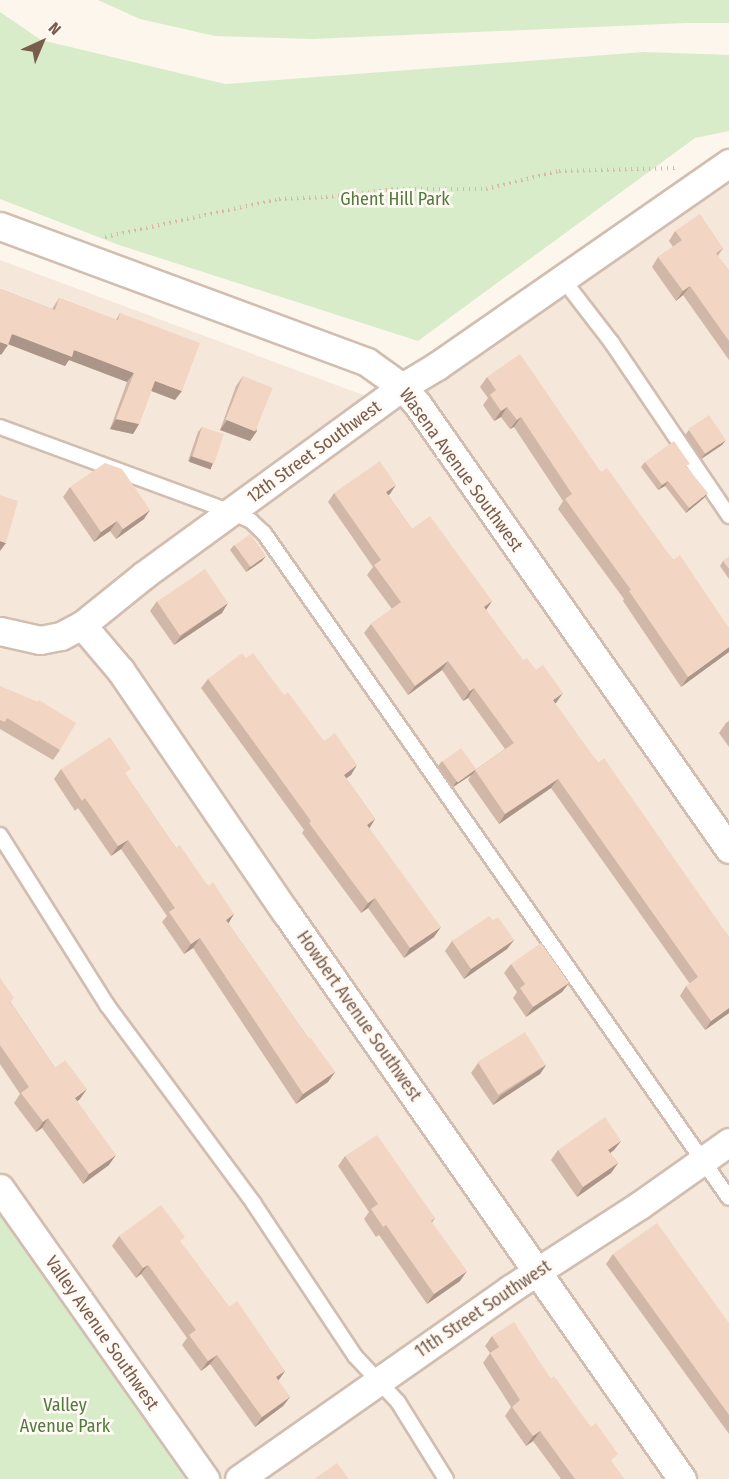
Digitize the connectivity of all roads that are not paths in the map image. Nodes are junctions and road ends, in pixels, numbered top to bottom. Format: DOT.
graph roads {
  1 [pos="729,164"];
  2 [pos="0,226"];
  3 [pos="562,278"];
  4 [pos="402,387"];
  5 [pos="0,427"];
  6 [pos="231,512"];
  7 [pos="729,516"];
  8 [pos="82,626"];
  9 [pos="0,631"];
  10 [pos="0,835"];
  11 [pos="729,849"];
  12 [pos="729,1142"];
  13 [pos="702,1160"];
  14 [pos="0,1188"];
  15 [pos="729,1198"];
  16 [pos="538,1270"];
  17 [pos="379,1381"];
  18 [pos="205,1479"];
  19 [pos="239,1479"];
  20 [pos="446,1479"];
  21 [pos="682,1479"];
  1 -- 3 [label="street, 12th Street Southwest"];
  2 -- 4 [label="street, Wasena Avenue Southwest"];
  3 -- 4 [label="street, 12th Street Southwest"];
  3 -- 7 [label="lane"];
  4 -- 6 [label="street, 12th Street Southwest"];
  4 -- 11 [label="street, Wasena Avenue Southwest"];
  5 -- 6 [label="lane"];
  6 -- 8 [label="street, 12th Street Southwest"];
  6 -- 13 [label="lane"];
  8 -- 9 [label="street"];
  8 -- 16 [label="street, Howbert Avenue Southwest"];
  10 -- 17 [label="lane"];
  12 -- 13 [label="street, 11th Street Southwest"];
  13 -- 15 [label="lane"];
  13 -- 16 [label="street, 11th Street Southwest"];
  14 -- 18 [label="street, Valley Avenue Southwest"];
  16 -- 17 [label="street, 11th Street Southwest"];
  16 -- 21 [label="street, Howbert Avenue Southwest"];
  17 -- 19 [label="street, 11th Street Southwest"];
  17 -- 20 [label="lane"];
}
